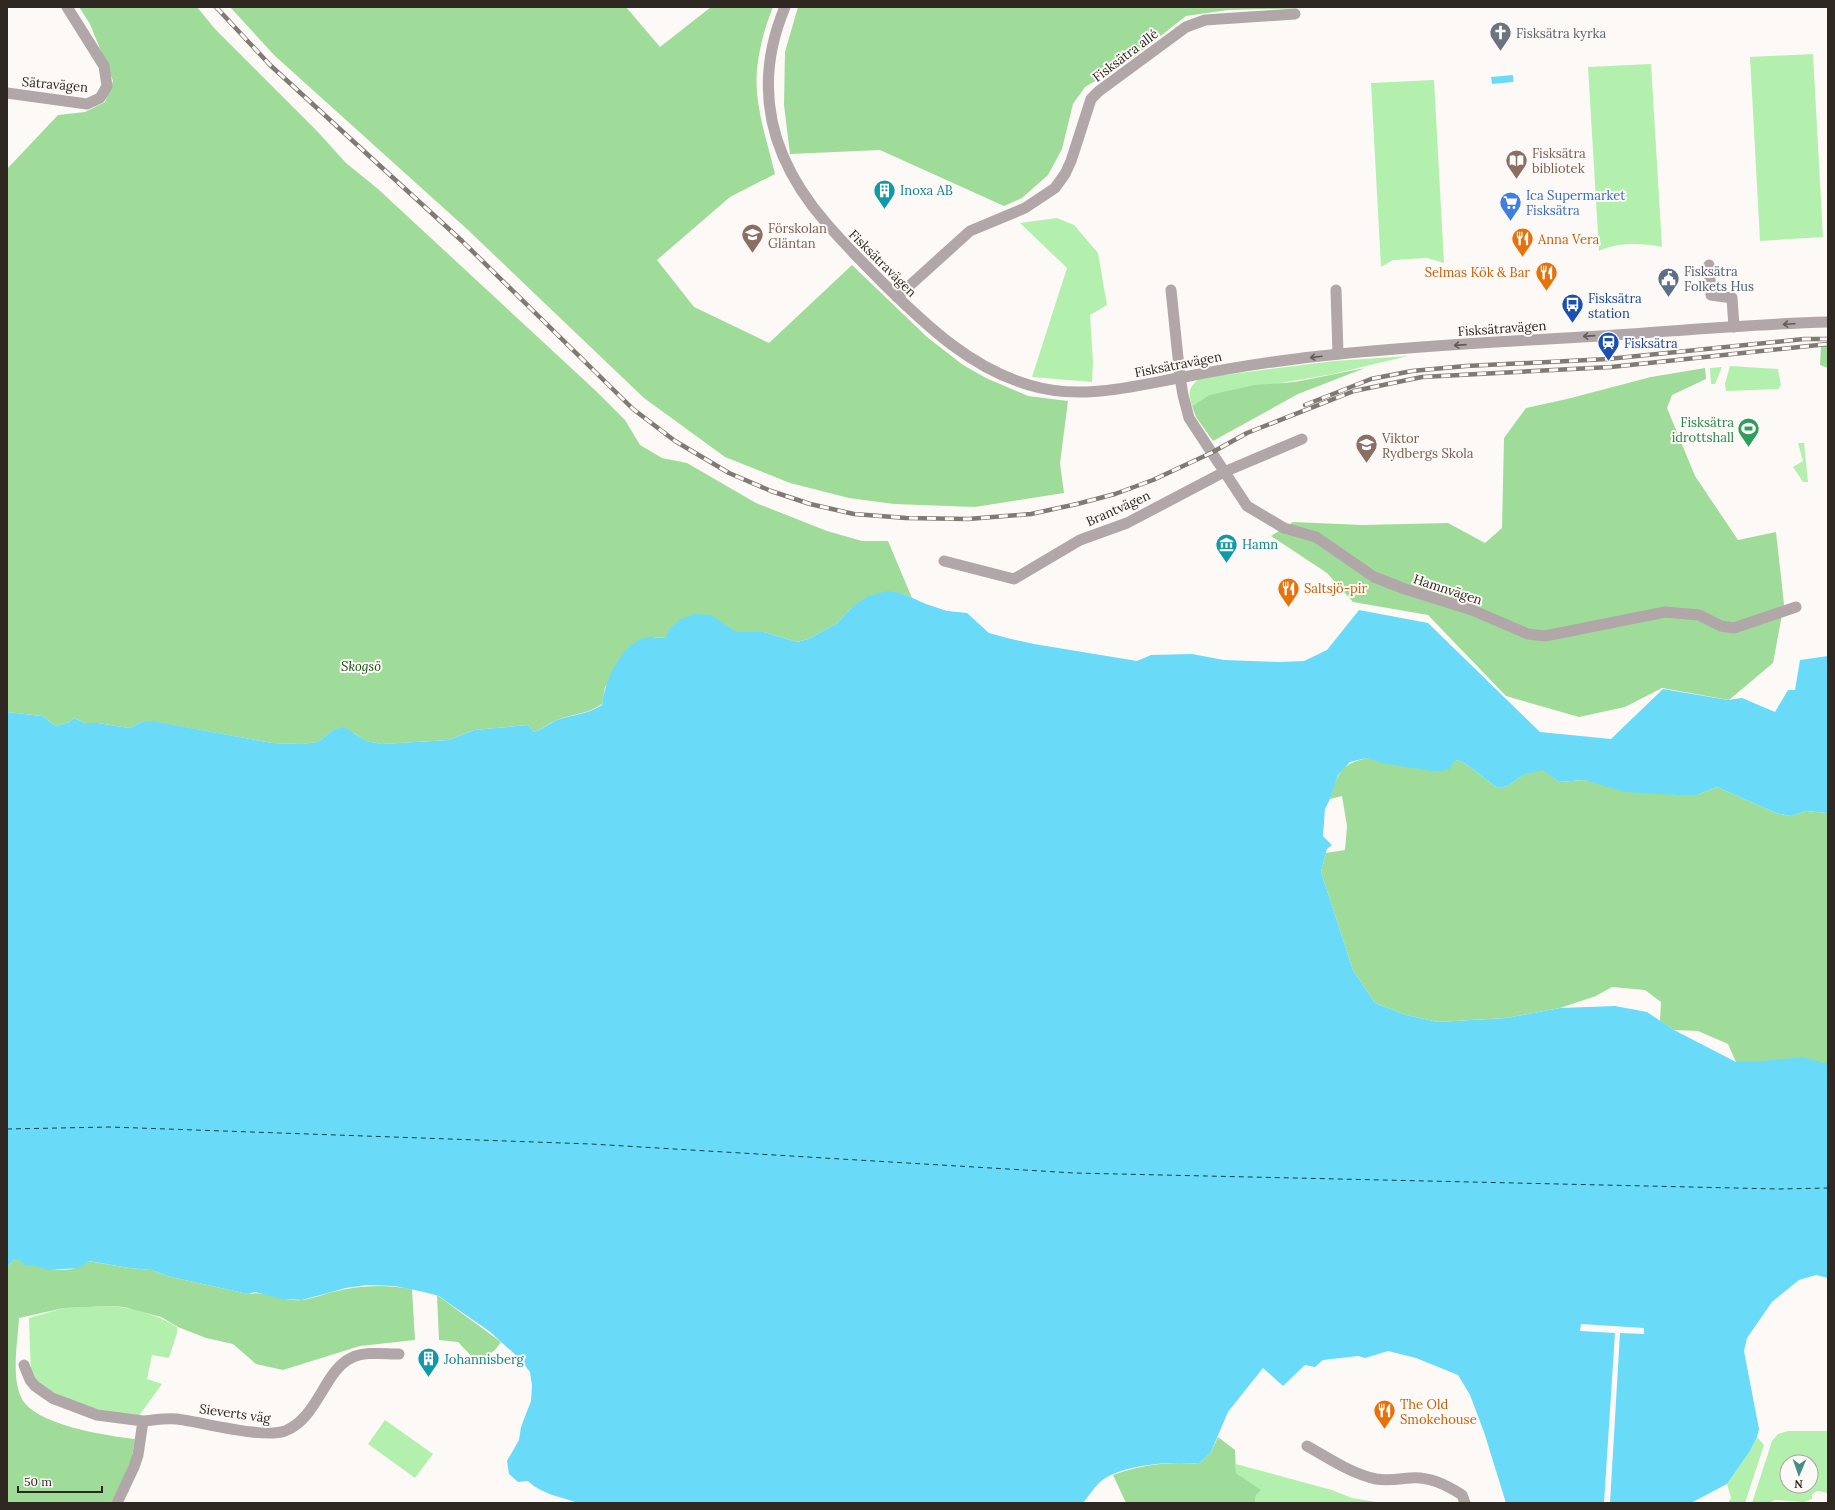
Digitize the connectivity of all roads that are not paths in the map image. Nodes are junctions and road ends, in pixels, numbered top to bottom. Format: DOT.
graph roads {
  1 [pos="67,7"];
  2 [pos="785,7"];
  3 [pos="1295,14"];
  4 [pos="7,93"];
  5 [pos="1709,265"];
  6 [pos="1172,290"];
  7 [pos="1336,290"];
  8 [pos="897,297"];
  9 [pos="1828,322"];
  10 [pos="1734,327"];
  11 [pos="1338,354"];
  12 [pos="1180,377"];
  13 [pos="1302,439"];
  14 [pos="1224,472"];
  15 [pos="944,561"];
  16 [pos="1796,607"];
  17 [pos="399,1354"];
  18 [pos="24,1365"];
  19 [pos="143,1421"];
  20 [pos="1307,1446"];
  21 [pos="117,1503"];
  22 [pos="1465,1503"];
  1 -- 4 [label="street, Sätravägen"];
  2 -- 8 [label="street, Fisksätravägen"];
  3 -- 8 [label="street, Fisksätra allé"];
  5 -- 10 [label="street"];
  6 -- 12 [label="street, Hamnvägen"];
  7 -- 11 [label="street"];
  8 -- 12 [label="street, Fisksätravägen"];
  9 -- 10 [label="street, Fisksätravägen, one-way"];
  10 -- 11 [label="street, Fisksätravägen, one-way"];
  11 -- 12 [label="street, Fisksätravägen, one-way"];
  12 -- 14 [label="street, Hamnvägen"];
  13 -- 14 [label="street, Brantvägen"];
  14 -- 15 [label="street, Brantvägen"];
  14 -- 16 [label="street, Hamnvägen"];
  17 -- 19 [label="street, Sieverts väg"];
  18 -- 19 [label="street, Sieverts väg"];
  19 -- 21 [label="street"];
  20 -- 22 [label="street"];
}
